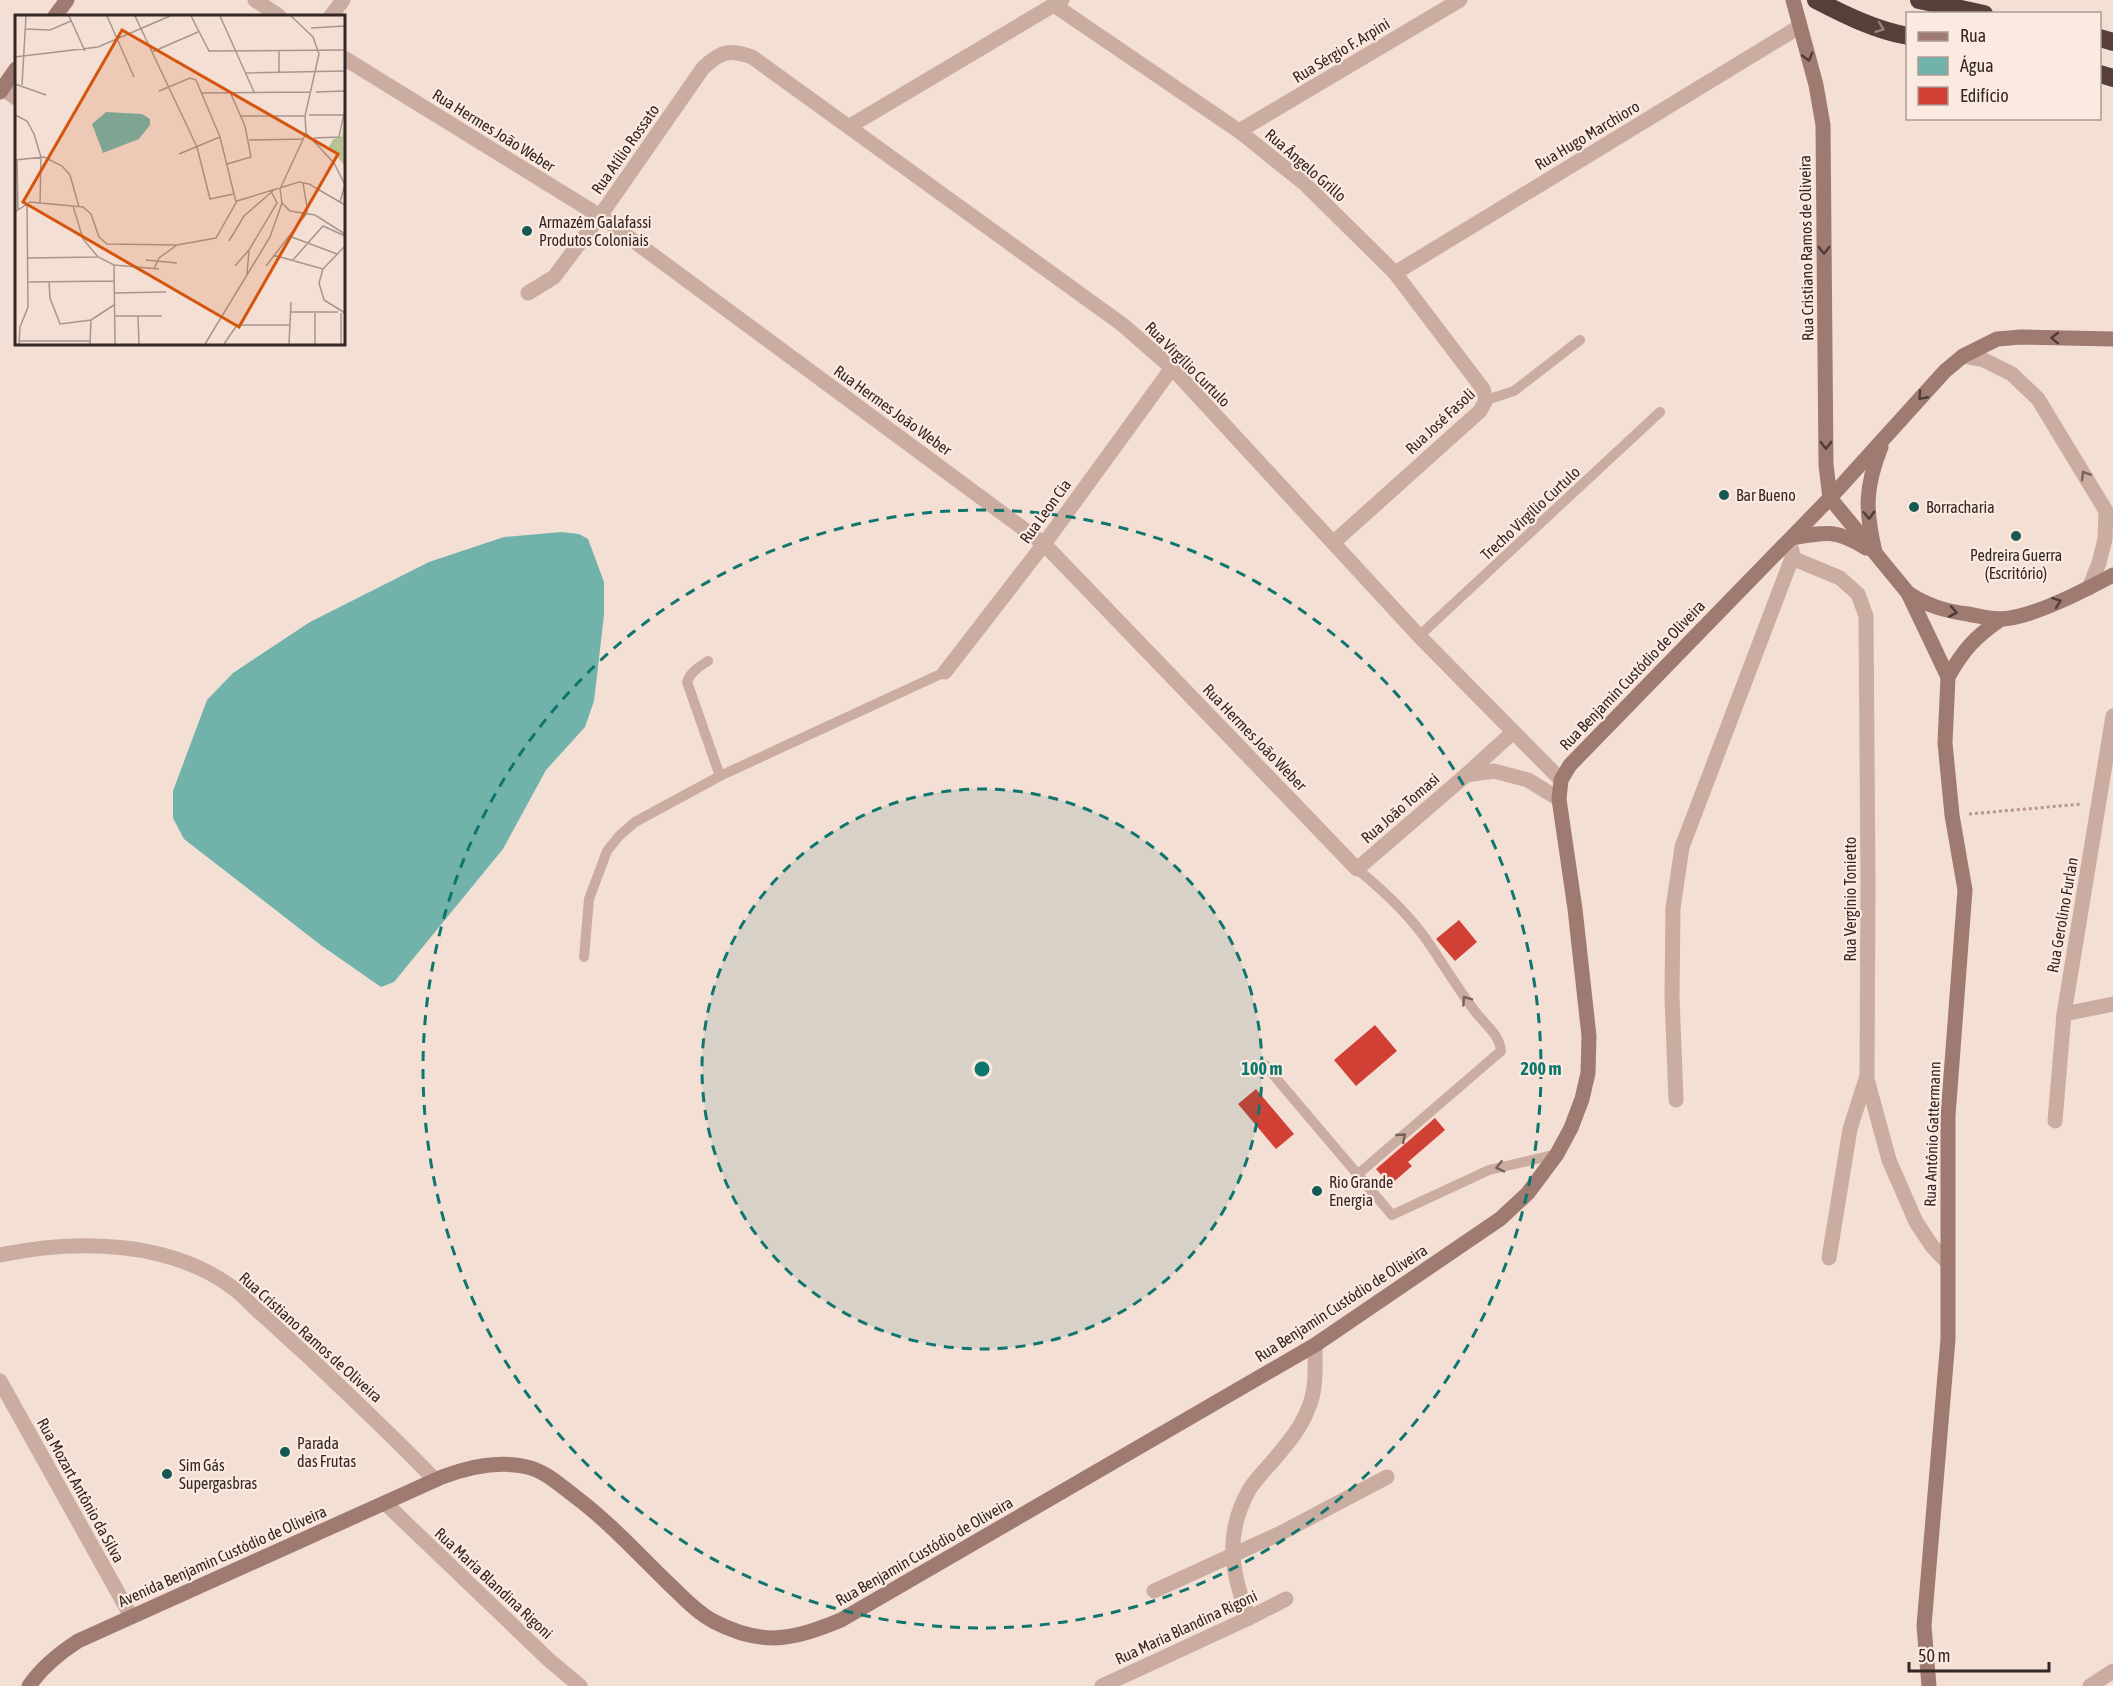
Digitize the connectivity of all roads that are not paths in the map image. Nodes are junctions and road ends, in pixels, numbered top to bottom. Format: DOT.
graph roads {
  1 [pos="67,0"];
  2 [pos="255,0"];
  3 [pos="343,0"];
  4 [pos="1461,0"];
  5 [pos="1793,0"];
  6 [pos="1816,0"];
  7 [pos="1918,0"];
  8 [pos="1058,2"];
  9 [pos="1975,12"];
  10 [pos="56,15"];
  11 [pos="278,15"];
  12 [pos="332,15"];
  13 [pos="1799,27"];
  14 [pos="1906,36"];
  15 [pos="726,52"];
  16 [pos="345,59"];
  17 [pos="15,70"];
  18 [pos="1,88"];
  19 [pos="15,97"];
  20 [pos="850,126"];
  21 [pos="1239,132"];
  22 [pos="600,216"];
  23 [pos="1395,273"];
  24 [pos="528,293"];
  25 [pos="2113,339"];
  26 [pos="1580,340"];
  27 [pos="1963,356"];
  28 [pos="1172,368"];
  29 [pos="1486,400"];
  30 [pos="1660,412"];
  31 [pos="1885,438"];
  32 [pos="1830,498"];
  33 [pos="2110,515"];
  34 [pos="1792,538"];
  35 [pos="1334,542"];
  36 [pos="1044,544"];
  37 [pos="1876,554"];
  38 [pos="1792,558"];
  39 [pos="2113,575"];
  40 [pos="2089,588"];
  41 [pos="1908,593"];
  42 [pos="2001,619"];
  43 [pos="1419,636"];
  44 [pos="708,661"];
  45 [pos="945,672"];
  46 [pos="1948,677"];
  47 [pos="2113,716"];
  48 [pos="1512,733"];
  49 [pos="1466,775"];
  50 [pos="720,776"];
  51 [pos="1561,780"];
  52 [pos="1559,799"];
  53 [pos="2106,802"];
  54 [pos="1357,869"];
  55 [pos="584,957"];
  56 [pos="2113,1004"];
  57 [pos="2064,1014"];
  58 [pos="1265,1065"];
  59 [pos="1866,1079"];
  60 [pos="1676,1100"];
  61 [pos="2055,1121"];
  62 [pos="1557,1154"];
  63 [pos="1357,1175"];
  64 [pos="0,1255"];
  65 [pos="1829,1258"];
  66 [pos="1947,1262"];
  67 [pos="1315,1345"];
  68 [pos="0,1381"];
  69 [pos="1387,1477"];
  70 [pos="439,1478"];
  71 [pos="385,1503"];
  72 [pos="1231,1556"];
  73 [pos="1154,1591"];
  74 [pos="1286,1599"];
  75 [pos="131,1616"];
  76 [pos="1249,1618"];
  77 [pos="2113,1671"];
  78 [pos="37,1682"];
  79 [pos="580,1686"];
  80 [pos="1102,1686"];
  81 [pos="1929,1686"];
  82 [pos="2090,1686"];
  1 -- 10 [label="main road"];
  2 -- 11 [label="street"];
  3 -- 12 [label="street"];
  4 -- 21 [label="street, Rua Sérgio F. Arpini"];
  5 -- 13 [label="main road, Rua Cristiano Ramos de Oliveira"];
  6 -- 14 [label="highway, one-way"];
  7 -- 9 [label="highway"];
  8 -- 20 [label="street"];
  8 -- 21 [label="street, Rua Ângelo Grillo"];
  13 -- 23 [label="street, Rua Hugo Marchioro"];
  13 -- 32 [label="main road, Rua Cristiano Ramos de Oliveira, one-way"];
  15 -- 20 [label="street, Rua Virgílio Curtulo"];
  15 -- 22 [label="street, Rua Atílio Rossato"];
  16 -- 22 [label="street, Rua Hermes João Weber"];
  17 -- 18 [label="main road"];
  18 -- 19 [label="street"];
  20 -- 28 [label="street, Rua Virgílio Curtulo"];
  21 -- 23 [label="street, Rua Ângelo Grillo"];
  22 -- 24 [label="street, Rua Atílio Rossato"];
  22 -- 36 [label="street, Rua Hermes João Weber"];
  23 -- 29 [label="street, Rua Ângelo Grillo"];
  25 -- 27 [label="main road, Rua Benjamin Custódio de Oliveira, one-way"];
  26 -- 29 [label="lane, Rua José Fasoli"];
  27 -- 31 [label="main road, Rua Benjamin Custódio de Oliveira, one-way"];
  33 -- 27 [label="street, one-way"];
  28 -- 35 [label="street, Rua Virgílio Curtulo"];
  28 -- 36 [label="street, Rua Leon Cia"];
  29 -- 35 [label="street, Rua José Fasoli"];
  30 -- 43 [label="lane, Trecho Virgílio Curtulo"];
  31 -- 32 [label="main road, Rua Benjamin Custódio de Oliveira"];
  31 -- 37 [label="main road, one-way"];
  32 -- 34 [label="main road, Rua Benjamin Custódio de Oliveira"];
  32 -- 37 [label="main road"];
  33 -- 40 [label="street"];
  34 -- 37 [label="main road"];
  34 -- 38 [label="street"];
  34 -- 51 [label="main road, Rua Benjamin Custódio de Oliveira"];
  35 -- 43 [label="street, Rua Virgílio Curtulo"];
  36 -- 45 [label="street, Rua Leon Cia"];
  36 -- 54 [label="street, Rua Hermes João Weber"];
  37 -- 41 [label="main road"];
  38 -- 59 [label="street, Rua Vergínio Tonietto"];
  38 -- 60 [label="street"];
  39 -- 40 [label="main road"];
  42 -- 40 [label="main road, one-way"];
  41 -- 42 [label="main road, one-way"];
  41 -- 46 [label="main road, Rua Antônio Gattermann"];
  42 -- 46 [label="main road"];
  43 -- 48 [label="street, Rua Virgílio Curtulo"];
  44 -- 50 [label="lane"];
  45 -- 50 [label="lane"];
  46 -- 66 [label="main road, Rua Antônio Gattermann"];
  47 -- 53 [label="street, Rua Gerolino Furlan"];
  48 -- 49 [label="street, Rua João Tomasi"];
  48 -- 51 [label="street, Rua Virgílio Curtulo"];
  49 -- 52 [label="street"];
  49 -- 54 [label="street, Rua João Tomasi"];
  50 -- 55 [label="lane"];
  51 -- 52 [label="main road, Rua Benjamin Custódio de Oliveira"];
  52 -- 62 [label="main road, Rua Benjamin Custódio de Oliveira"];
  53 -- 57 [label="street, Rua Gerolino Furlan"];
  63 -- 54 [label="lane, one-way"];
  56 -- 57 [label="street"];
  57 -- 61 [label="street, Rua Gerolino Furlan"];
  58 -- 63 [label="lane"];
  59 -- 65 [label="street"];
  59 -- 66 [label="street, Rua Vergínio Tonietto"];
  62 -- 63 [label="lane, one-way"];
  62 -- 67 [label="main road, Rua Benjamin Custódio de Oliveira"];
  64 -- 70 [label="street, Rua Cristiano Ramos de Oliveira"];
  66 -- 81 [label="main road, Rua Antônio Gattermann"];
  67 -- 70 [label="main road, Rua Benjamin Custódio de Oliveira"];
  67 -- 72 [label="street"];
  68 -- 75 [label="street, Rua Mozart Antônio da Silva"];
  69 -- 72 [label="street"];
  70 -- 71 [label="main road, Avenida Benjamin Custódio de Oliveira"];
  71 -- 75 [label="main road, Avenida Benjamin Custódio de Oliveira"];
  71 -- 79 [label="street, Rua Maria Blandina Rigoni"];
  72 -- 73 [label="street"];
  72 -- 76 [label="street"];
  74 -- 76 [label="street, Rua Maria Blandina Rigoni"];
  75 -- 78 [label="main road, Avenida Benjamin Custódio de Oliveira"];
  76 -- 80 [label="street, Rua Maria Blandina Rigoni"];
  77 -- 82 [label="street"];
}
